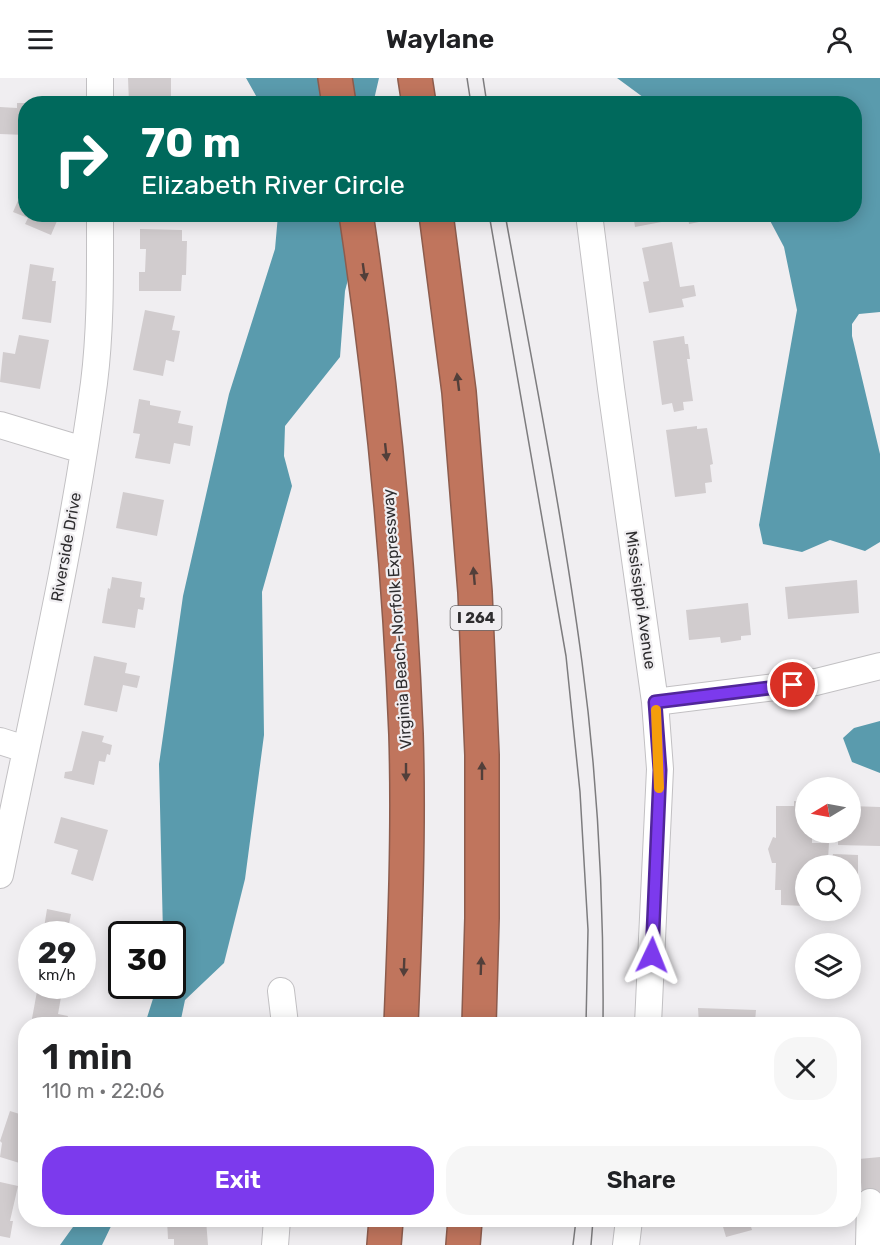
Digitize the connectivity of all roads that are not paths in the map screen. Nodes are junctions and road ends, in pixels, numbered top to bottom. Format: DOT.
graph roads {
  1 [pos="100,78"];
  2 [pos="335,78"];
  3 [pos="416,78"];
  4 [pos="100,96"];
  5 [pos="338,96"];
  6 [pos="418,96"];
  7 [pos="100,222"];
  8 [pos="357,222"];
  9 [pos="437,222"];
  10 [pos="590,222"];
  11 [pos="0,425"];
  12 [pos="83,450"];
  13 [pos="880,666"];
  14 [pos="655,702"];
  15 [pos="0,741"];
  16 [pos="25,748"];
  17 [pos="0,875"];
  18 [pos="281,991"];
  19 [pos="284,1017"];
  20 [pos="401,1017"];
  21 [pos="479,1017"];
  22 [pos="648,1017"];
  23 [pos="870,1202"];
  24 [pos="276,1227"];
  25 [pos="385,1227"];
  26 [pos="464,1227"];
  27 [pos="628,1227"];
  28 [pos="275,1245"];
  29 [pos="384,1245"];
  30 [pos="463,1245"];
  31 [pos="626,1245"];
  32 [pos="869,1245"];
  1 -- 4 [label="street"];
  2 -- 5 [label="highway"];
  3 -- 6 [label="highway"];
  7 -- 12 [label="street, Riverside Drive"];
  8 -- 20 [label="highway, Virginia Beach-Norfolk Expressway, one-way"];
  21 -- 9 [label="highway, I 264, one-way"];
  10 -- 14 [label="street, Mississippi Avenue"];
  11 -- 12 [label="street"];
  12 -- 16 [label="street, Riverside Drive"];
  13 -- 14 [label="street"];
  14 -- 22 [label="street, Mississippi Avenue"];
  15 -- 16 [label="street"];
  16 -- 17 [label="street, Riverside Drive"];
  18 -- 19 [label="street"];
  23 -- 32 [label="street"];
  24 -- 28 [label="street"];
  25 -- 29 [label="highway"];
  26 -- 30 [label="highway"];
  27 -- 31 [label="street"];
}
